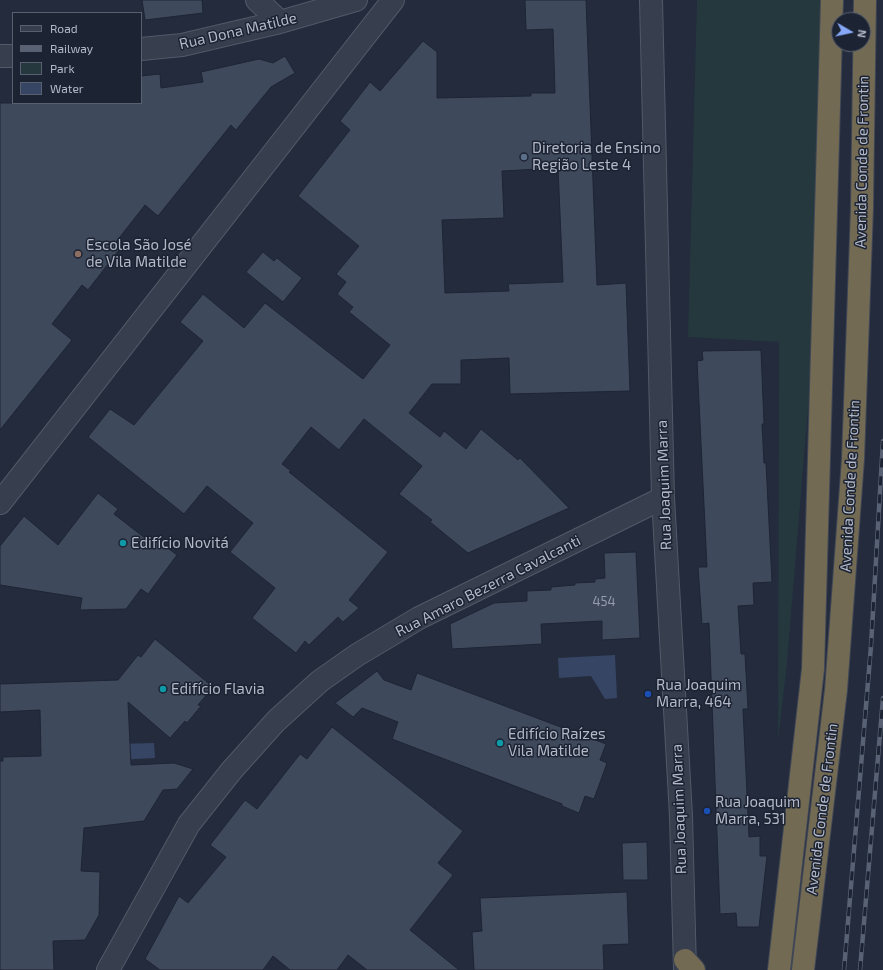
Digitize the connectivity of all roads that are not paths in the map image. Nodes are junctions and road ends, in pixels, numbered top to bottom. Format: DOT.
graph roads {
  1 [pos="257,0"];
  2 [pos="356,0"];
  3 [pos="393,0"];
  4 [pos="651,0"];
  5 [pos="832,0"];
  6 [pos="865,0"];
  7 [pos="280,22"];
  8 [pos="142,49"];
  9 [pos="0,56"];
  10 [pos="12,56"];
  11 [pos="663,498"];
  12 [pos="0,503"];
  13 [pos="688,967"];
  14 [pos="108,970"];
  15 [pos="779,970"];
  16 [pos="803,970"];
  1 -- 7 [label="street"];
  2 -- 7 [label="street, Rua Dona Matilde"];
  3 -- 12 [label="street"];
  4 -- 11 [label="street, Rua Joaquim Marra"];
  5 -- 15 [label="highway, Avenida Conde de Frontin"];
  6 -- 16 [label="highway, Avenida Conde de Frontin"];
  7 -- 8 [label="street, Rua Dona Matilde"];
  9 -- 10 [label="street"];
  11 -- 13 [label="street, Rua Joaquim Marra"];
  11 -- 14 [label="street, Rua Amaro Bezerra Cavalcanti"];
}
